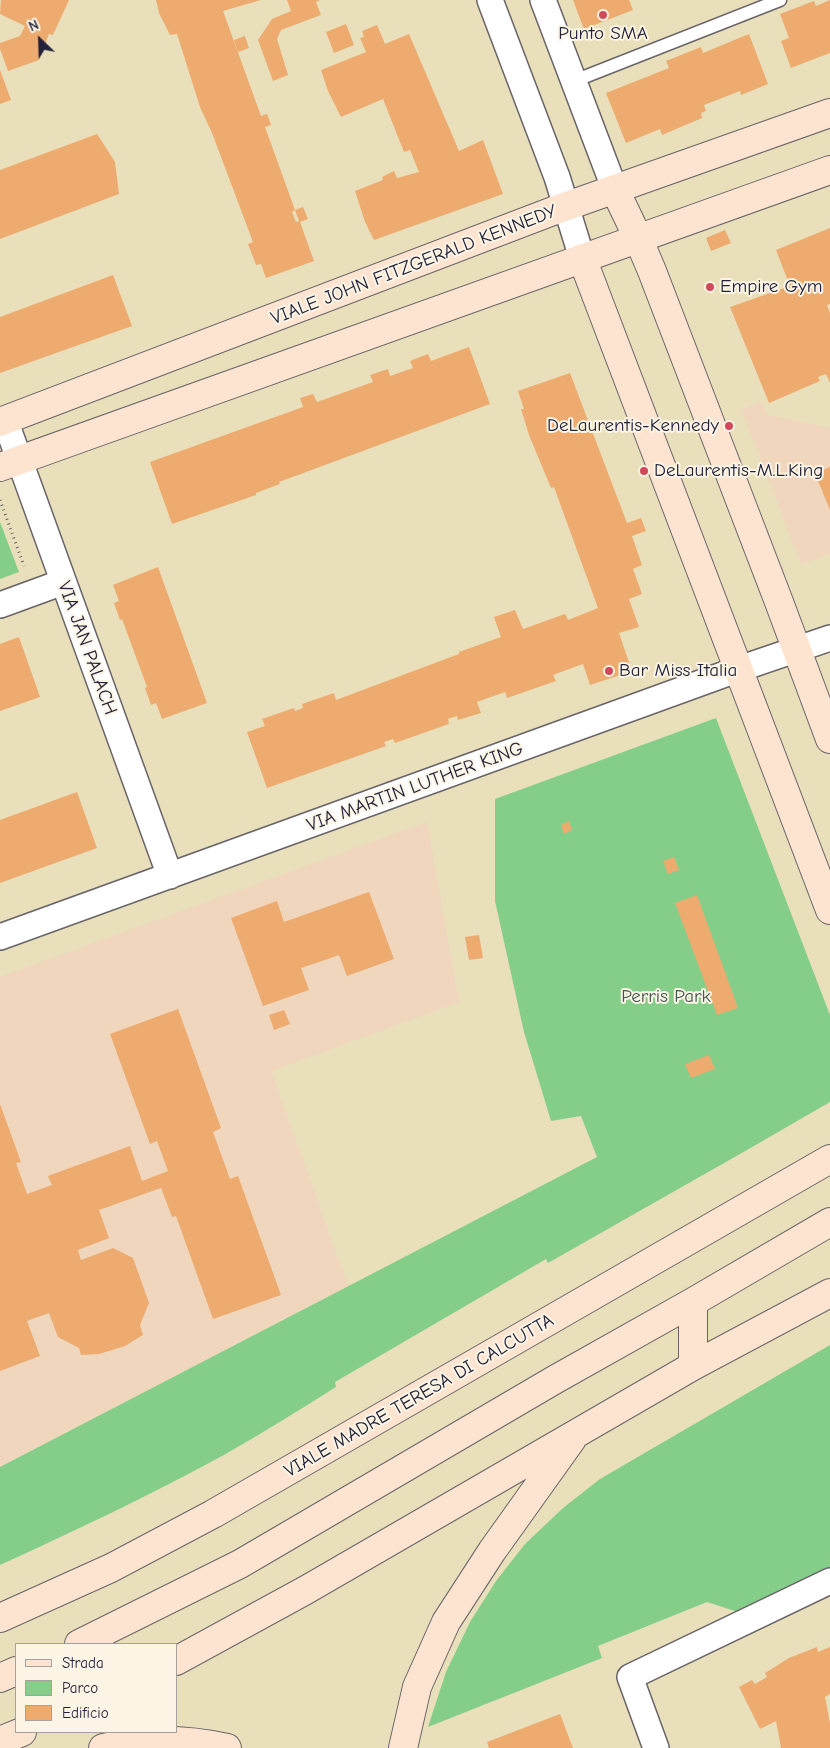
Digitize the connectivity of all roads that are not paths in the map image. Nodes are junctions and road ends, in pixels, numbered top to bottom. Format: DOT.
graph roads {
  1 [pos="490,0"];
  2 [pos="543,0"];
  3 [pos="780,0"];
  4 [pos="574,81"];
  5 [pos="830,113"];
  6 [pos="830,170"];
  7 [pos="614,190"];
  8 [pos="566,207"];
  9 [pos="638,238"];
  10 [pos="582,258"];
  11 [pos="3,421"];
  12 [pos="10,463"];
  13 [pos="64,582"];
  14 [pos="0,605"];
  15 [pos="830,638"];
  16 [pos="797,650"];
  17 [pos="739,669"];
  18 [pos="830,739"];
  19 [pos="170,876"];
  20 [pos="830,910"];
  21 [pos="0,937"];
  22 [pos="830,1159"];
  23 [pos="830,1222"];
  24 [pos="830,1293"];
  25 [pos="693,1302"];
  26 [pos="693,1366"];
  27 [pos="577,1432"];
  28 [pos="830,1581"];
  29 [pos="0,1618"];
  30 [pos="81,1643"];
  31 [pos="178,1660"];
  32 [pos="15,1671"];
  33 [pos="0,1678"];
  34 [pos="20,1733"];
  35 [pos="0,1742"];
  36 [pos="103,1748"];
  37 [pos="227,1748"];
  38 [pos="403,1748"];
  39 [pos="656,1748"];
  1 -- 8 [label="street"];
  2 -- 4 [label="street"];
  3 -- 4 [label="lane"];
  4 -- 7 [label="street"];
  5 -- 7 [label="main road, VIALE JOHN FITZGERALD KENNEDY"];
  6 -- 9 [label="main road"];
  7 -- 8 [label="main road, VIALE JOHN FITZGERALD KENNEDY"];
  7 -- 9 [label="main road"];
  8 -- 10 [label="street"];
  8 -- 11 [label="main road, VIALE JOHN FITZGERALD KENNEDY"];
  9 -- 10 [label="main road"];
  9 -- 16 [label="main road"];
  10 -- 12 [label="main road"];
  10 -- 17 [label="main road"];
  11 -- 12 [label="street, VIA JAN PALACH"];
  12 -- 13 [label="street, VIA JAN PALACH"];
  13 -- 14 [label="street"];
  13 -- 19 [label="street, VIA JAN PALACH"];
  15 -- 16 [label="street, VIA MARTIN LUTHER KING"];
  16 -- 17 [label="street, VIA MARTIN LUTHER KING"];
  16 -- 18 [label="main road"];
  17 -- 19 [label="street, VIA MARTIN LUTHER KING"];
  17 -- 20 [label="main road"];
  19 -- 21 [label="street, VIA MARTIN LUTHER KING"];
  22 -- 29 [label="main road, VIALE MADRE TERESA DI CALCUTTA"];
  23 -- 25 [label="main road"];
  24 -- 26 [label="main road"];
  25 -- 26 [label="main road"];
  25 -- 30 [label="main road"];
  26 -- 27 [label="main road"];
  27 -- 31 [label="main road"];
  27 -- 38 [label="main road"];
  28 -- 39 [label="street"];
  32 -- 33 [label="main road"];
  34 -- 35 [label="main road"];
  36 -- 37 [label="main road"];
}
